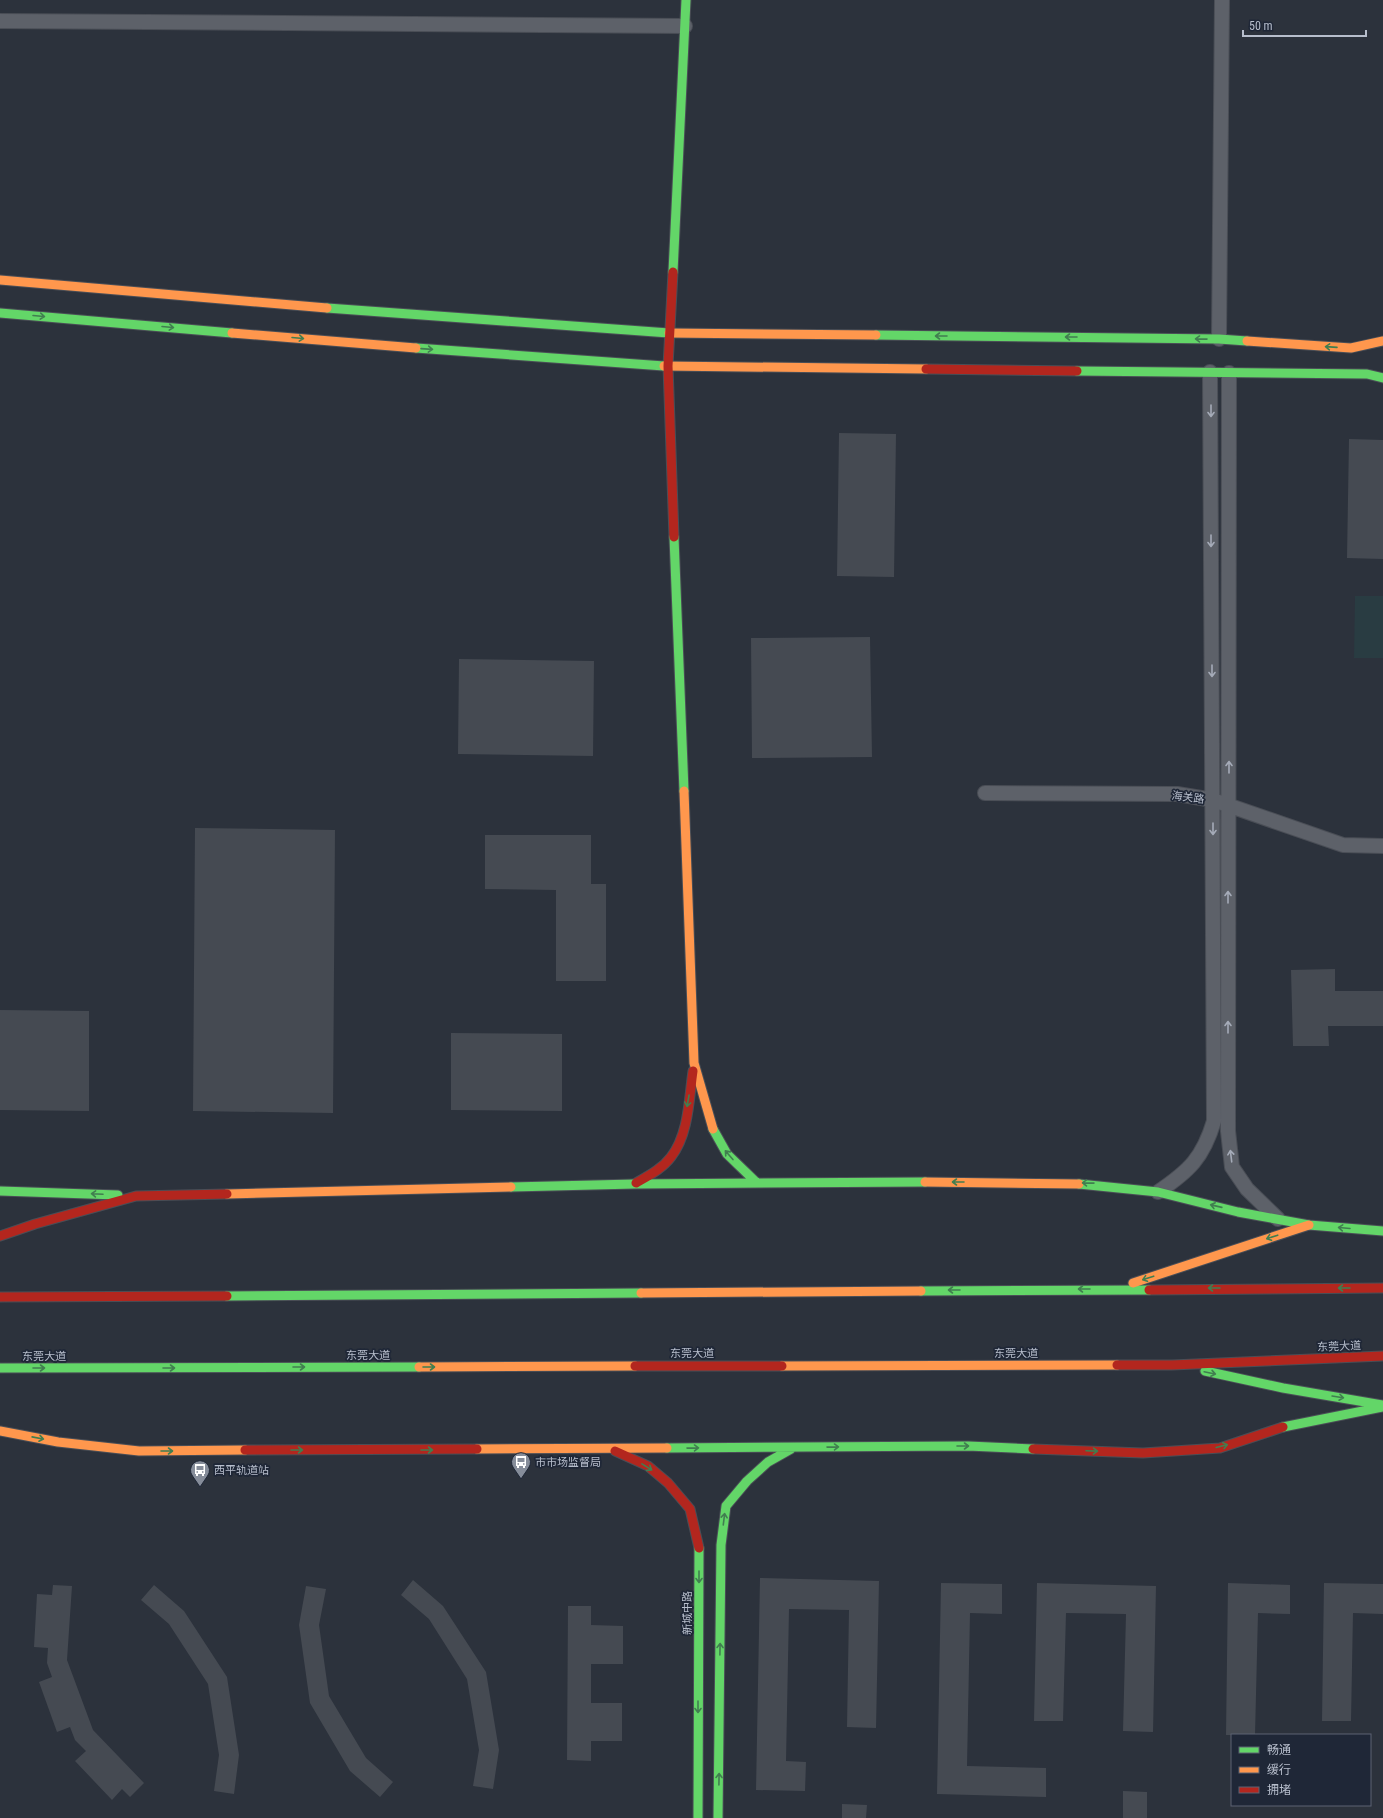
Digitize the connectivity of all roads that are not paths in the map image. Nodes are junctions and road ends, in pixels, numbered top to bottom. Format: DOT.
graph roads {
  1 [pos="686,0"];
  2 [pos="1222,0"];
  3 [pos="0,21"];
  4 [pos="685,26"];
  5 [pos="0,280"];
  6 [pos="0,313"];
  7 [pos="669,332"];
  8 [pos="1219,339"];
  9 [pos="1383,341"];
  10 [pos="1351,348"];
  11 [pos="1383,350"];
  12 [pos="668,366"];
  13 [pos="1210,372"];
  14 [pos="1229,372"];
  15 [pos="1367,374"];
  16 [pos="1383,374"];
  17 [pos="1383,378"];
  18 [pos="986,793"];
  19 [pos="1213,800"];
  20 [pos="1228,805"];
  21 [pos="1383,846"];
  22 [pos="694,1063"];
  23 [pos="757,1183"];
  24 [pos="635,1184"];
  25 [pos="0,1191"];
  26 [pos="1158,1192"];
  27 [pos="136,1196"];
  28 [pos="1279,1219"];
  29 [pos="1309,1225"];
  30 [pos="1383,1231"];
  31 [pos="0,1236"];
  32 [pos="1383,1288"];
  33 [pos="1115,1289"];
  34 [pos="0,1296"];
  35 [pos="1383,1356"];
  36 [pos="1172,1365"];
  37 [pos="0,1368"];
  38 [pos="1383,1406"];
  39 [pos="0,1430"];
  40 [pos="794,1447"];
  41 [pos="612,1449"];
  42 [pos="698,1818"];
  43 [pos="718,1818"];
  1 -- 4 [label="main road"];
  2 -- 8 [label="street"];
  3 -- 4 [label="street"];
  4 -- 7 [label="main road"];
  5 -- 7 [label="main road"];
  6 -- 12 [label="main road, one-way"];
  8 -- 7 [label="main road, one-way"];
  7 -- 12 [label="main road"];
  10 -- 8 [label="main road, one-way"];
  9 -- 10 [label="main road"];
  10 -- 11 [label="main road"];
  12 -- 13 [label="main road"];
  12 -- 22 [label="main road"];
  13 -- 14 [label="main road"];
  13 -- 19 [label="street, one-way"];
  14 -- 15 [label="main road"];
  20 -- 14 [label="street, one-way"];
  15 -- 16 [label="main road"];
  15 -- 17 [label="main road"];
  18 -- 19 [label="street, 海关路"];
  19 -- 20 [label="street, 海关路"];
  19 -- 26 [label="street, one-way"];
  20 -- 21 [label="street, 海关路"];
  28 -- 20 [label="street, one-way"];
  23 -- 22 [label="main road, one-way"];
  22 -- 24 [label="main road, one-way"];
  23 -- 24 [label="main road"];
  26 -- 23 [label="main road, one-way"];
  24 -- 27 [label="main road"];
  27 -- 25 [label="main road, one-way"];
  28 -- 26 [label="main road, one-way"];
  27 -- 31 [label="main road"];
  28 -- 29 [label="main road"];
  30 -- 29 [label="main road, one-way"];
  29 -- 33 [label="main road, one-way"];
  32 -- 33 [label="main road, one-way"];
  33 -- 34 [label="main road, one-way"];
  35 -- 36 [label="main road, 东莞大道"];
  37 -- 36 [label="main road, 东莞大道, one-way"];
  36 -- 38 [label="main road, one-way"];
  40 -- 38 [label="main road, one-way"];
  39 -- 41 [label="main road, one-way"];
  41 -- 40 [label="main road, one-way"];
  43 -- 40 [label="main road, one-way"];
  41 -- 42 [label="main road, 新城中路, one-way"];
}
